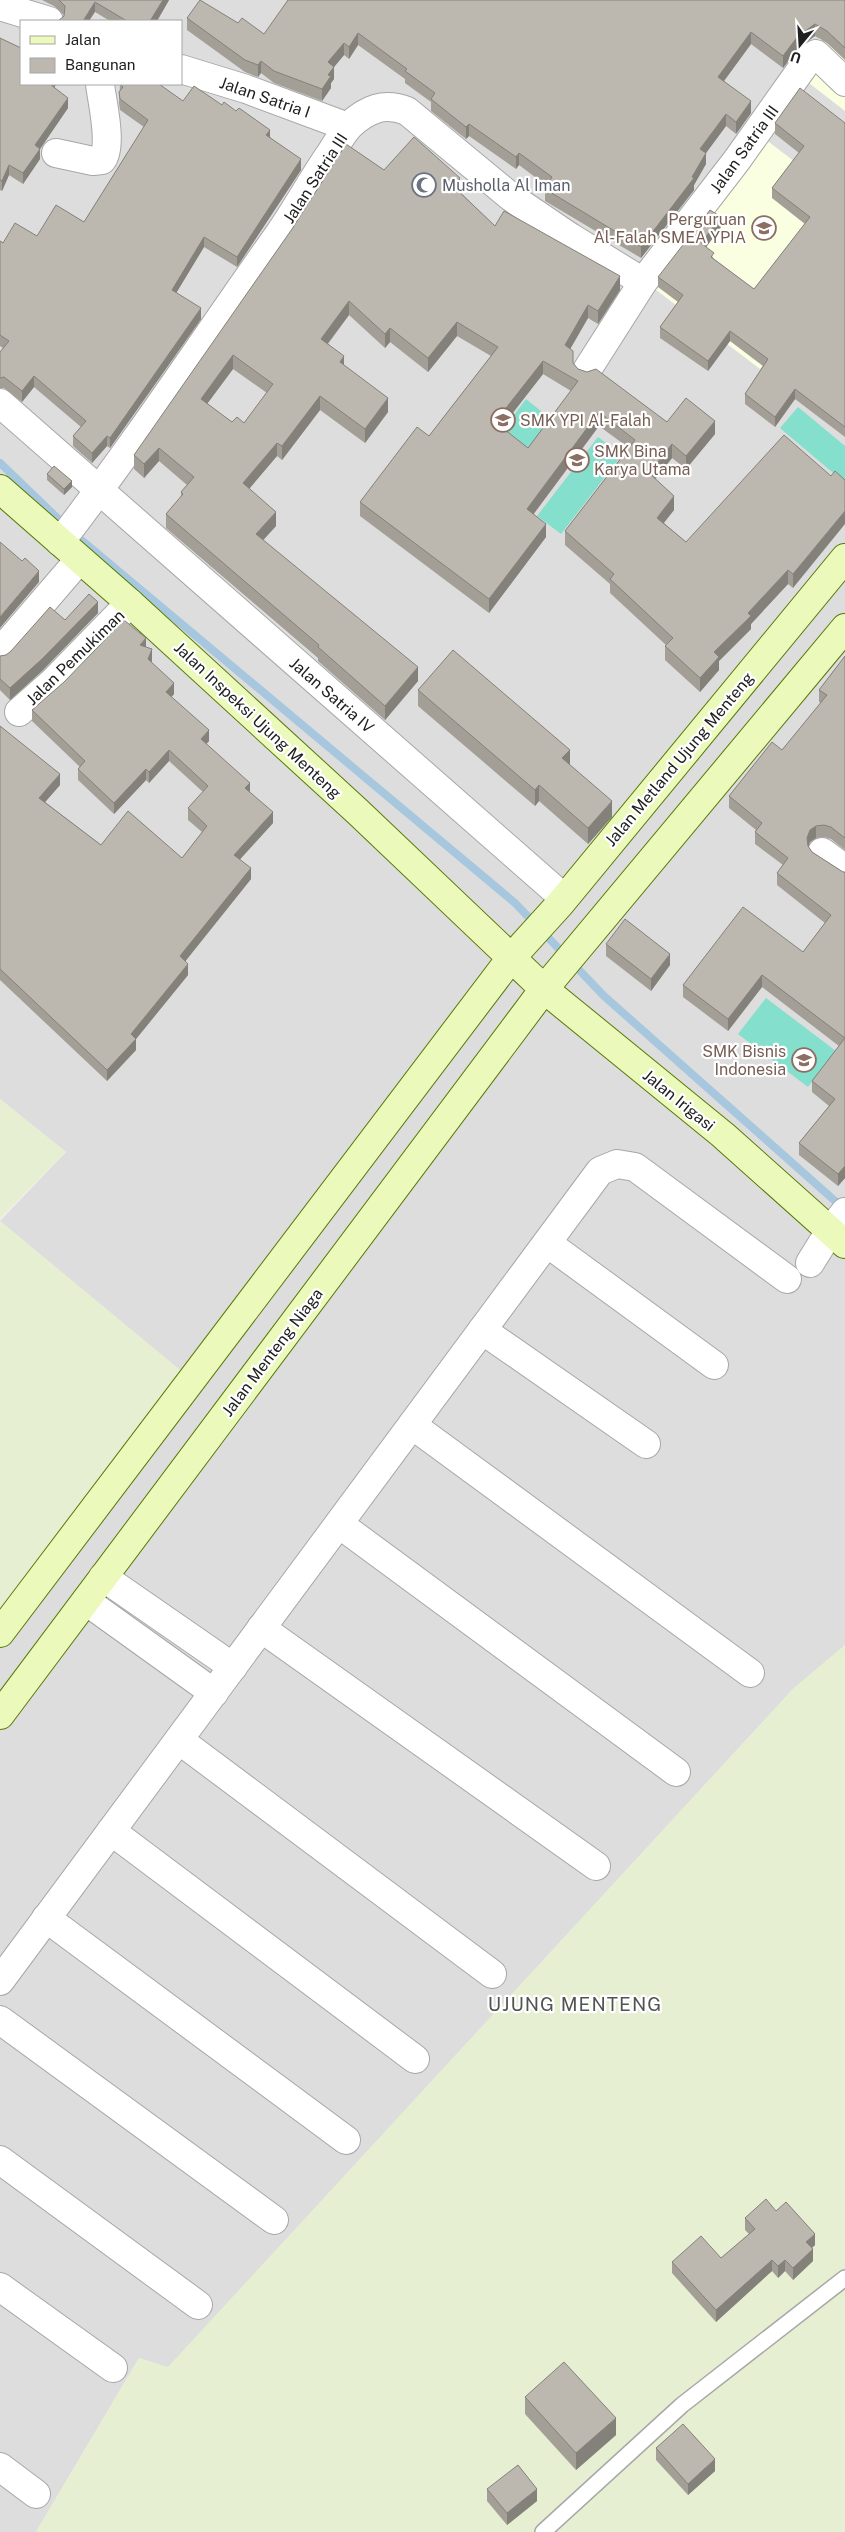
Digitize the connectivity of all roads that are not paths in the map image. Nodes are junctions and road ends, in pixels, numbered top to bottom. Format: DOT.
graph roads {
  1 [pos="0,6"];
  2 [pos="46,20"];
  3 [pos="182,69"];
  4 [pos="845,82"];
  5 [pos="100,85"];
  6 [pos="348,127"];
  7 [pos="56,153"];
  8 [pos="644,282"];
  9 [pos="587,370"];
  10 [pos="0,403"];
  11 [pos="0,489"];
  12 [pos="96,495"];
  13 [pos="70,543"];
  14 [pos="845,558"];
  15 [pos="130,603"];
  16 [pos="845,628"];
  17 [pos="0,652"];
  18 [pos="19,712"];
  19 [pos="822,852"];
  20 [pos="845,869"];
  21 [pos="562,901"];
  22 [pos="513,956"];
  23 [pos="547,987"];
  24 [pos="840,1226"];
  25 [pos="547,1243"];
  26 [pos="810,1263"];
  27 [pos="787,1279"];
  28 [pos="482,1330"];
  29 [pos="714,1365"];
  30 [pos="412,1425"];
  31 [pos="646,1444"];
  32 [pos="338,1524"];
  33 [pos="103,1577"];
  34 [pos="86,1601"];
  35 [pos="261,1628"];
  36 [pos="0,1634"];
  37 [pos="233,1667"];
  38 [pos="750,1673"];
  39 [pos="214,1693"];
  40 [pos="0,1715"];
  41 [pos="179,1740"];
  42 [pos="676,1772"];
  43 [pos="111,1832"];
  44 [pos="596,1866"];
  45 [pos="46,1918"];
  46 [pos="492,1974"];
  47 [pos="0,1981"];
  48 [pos="0,2020"];
  49 [pos="415,2059"];
  50 [pos="346,2140"];
  51 [pos="0,2160"];
  52 [pos="274,2220"];
  53 [pos="845,2278"];
  54 [pos="0,2288"];
  55 [pos="198,2306"];
  56 [pos="113,2368"];
  57 [pos="0,2466"];
  58 [pos="36,2494"];
  59 [pos="543,2532"];
  1 -- 2 [label="street"];
  3 -- 6 [label="street, Jalan Satria I"];
  4 -- 8 [label="street, Jalan Satria III"];
  5 -- 7 [label="street"];
  6 -- 8 [label="street, Jalan Satria III"];
  6 -- 12 [label="street, Jalan Satria III"];
  8 -- 9 [label="street"];
  10 -- 12 [label="street, Jalan Satria IV"];
  11 -- 13 [label="street, Jalan Inspeksi Ujung Menteng"];
  12 -- 13 [label="street, Jalan Satria III"];
  12 -- 21 [label="street, Jalan Satria IV"];
  13 -- 15 [label="street, Jalan Inspeksi Ujung Menteng"];
  13 -- 17 [label="street, Jalan Satria III"];
  14 -- 21 [label="street, Jalan Metland Ujung Menteng"];
  15 -- 18 [label="street, Jalan Pemukiman"];
  15 -- 22 [label="street, Jalan Inspeksi Ujung Menteng"];
  16 -- 23 [label="street"];
  19 -- 20 [label="street"];
  21 -- 22 [label="street, Jalan Metland Ujung Menteng"];
  22 -- 23 [label="street, Jalan Irigasi"];
  22 -- 36 [label="street"];
  23 -- 24 [label="street, Jalan Irigasi"];
  23 -- 33 [label="street, Jalan Menteng Niaga"];
  24 -- 26 [label="street"];
  25 -- 27 [label="street"];
  25 -- 28 [label="street"];
  25 -- 29 [label="street"];
  28 -- 30 [label="street"];
  28 -- 31 [label="street"];
  30 -- 32 [label="street"];
  30 -- 38 [label="street"];
  32 -- 35 [label="street"];
  32 -- 42 [label="street"];
  33 -- 34 [label="street, Jalan Menteng Niaga"];
  33 -- 37 [label="street"];
  34 -- 39 [label="street"];
  34 -- 40 [label="street, Jalan Menteng Niaga"];
  35 -- 37 [label="street"];
  35 -- 44 [label="street"];
  37 -- 39 [label="street"];
  39 -- 41 [label="street"];
  41 -- 43 [label="street"];
  41 -- 46 [label="street"];
  43 -- 45 [label="street"];
  43 -- 49 [label="street"];
  45 -- 47 [label="street"];
  45 -- 50 [label="street"];
  48 -- 52 [label="street"];
  51 -- 55 [label="street"];
  53 -- 59 [label="lane"];
  54 -- 56 [label="street"];
  57 -- 58 [label="street"];
}
